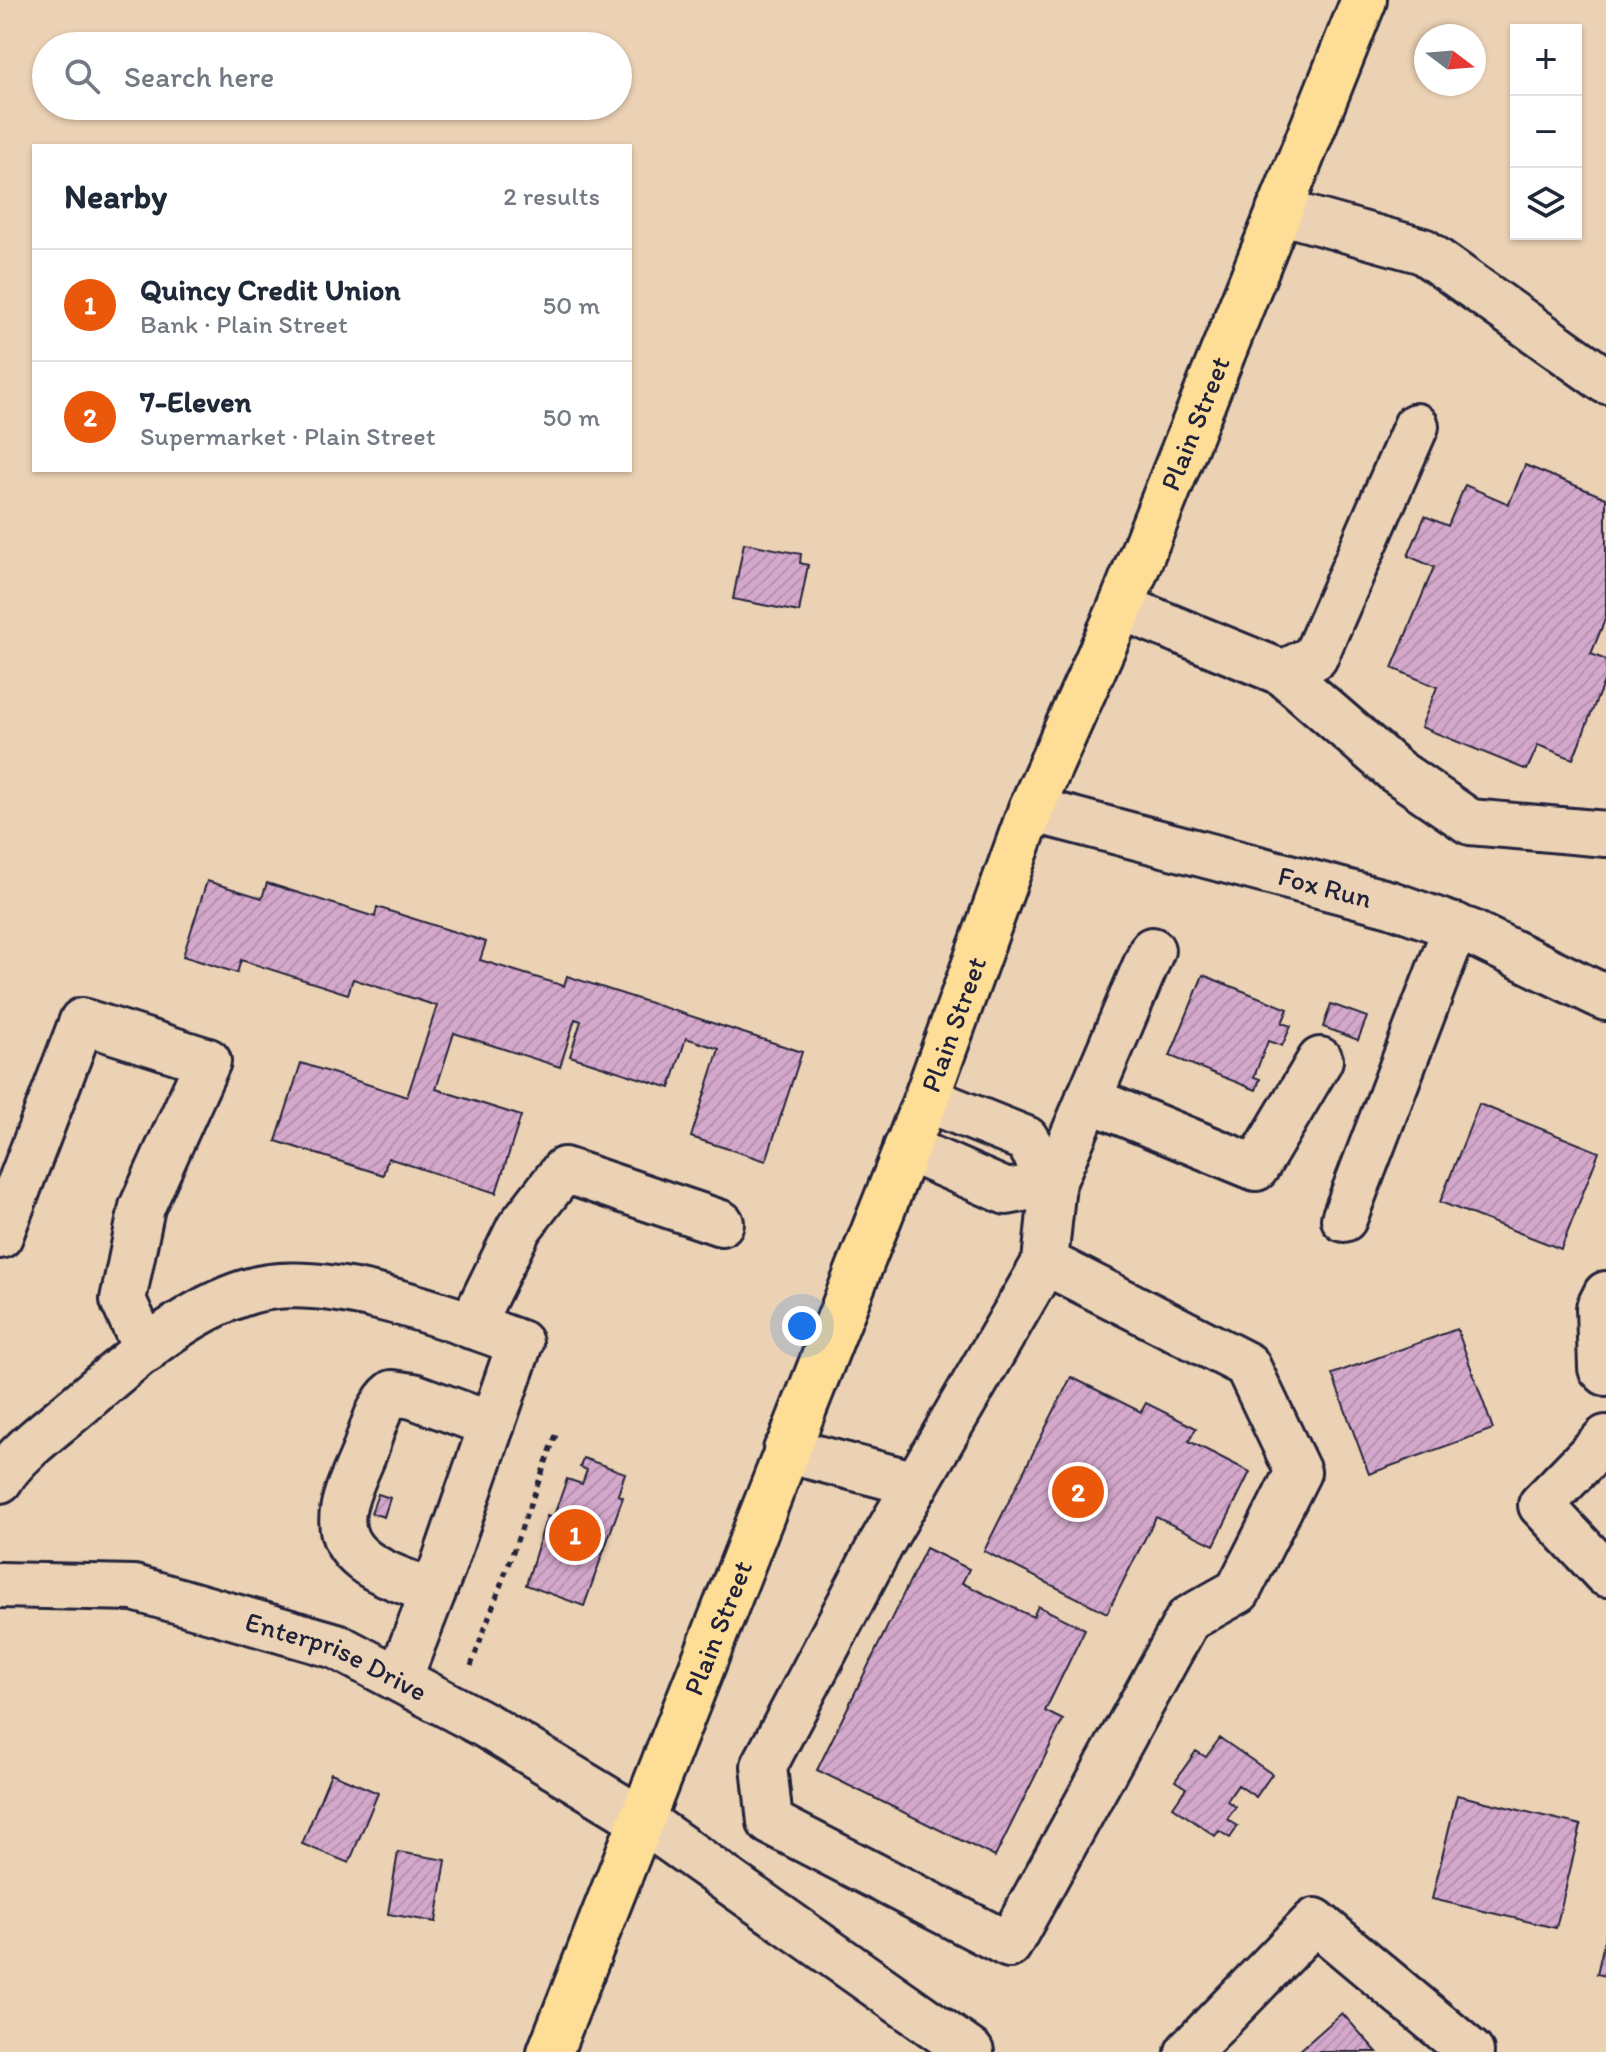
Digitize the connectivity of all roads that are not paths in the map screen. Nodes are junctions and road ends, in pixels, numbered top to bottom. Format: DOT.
graph roads {
  1 [pos="1364,0"];
  2 [pos="1279,211"];
  3 [pos="1606,381"];
  4 [pos="1416,426"];
  5 [pos="1121,607"];
  6 [pos="1283,673"];
  7 [pos="1031,809"];
  8 [pos="1606,834"];
  9 [pos="1456,926"];
  10 [pos="1152,950"];
  11 [pos="1606,998"];
  12 [pos="1320,1060"];
  13 [pos="926,1099"];
  14 [pos="1088,1099"];
  15 [pos="906,1148"];
  16 [pos="1053,1183"];
  17 [pos="1344,1219"];
  18 [pos="721,1223"];
  19 [pos="0,1236"];
  20 [pos="1045,1262"];
  21 [pos="1606,1294"];
  22 [pos="471,1326"];
  23 [pos="146,1350"];
  24 [pos="1606,1373"];
  25 [pos="492,1425"];
  26 [pos="1606,1438"];
  27 [pos="786,1450"];
  28 [pos="1,1476"];
  29 [pos="916,1484"];
  30 [pos="1606,1574"];
  31 [pos="0,1585"];
  32 [pos="433,1592"];
  33 [pos="399,1679"];
  34 [pos="642,1820"];
  35 [pos="550,2052"];
  36 [pos="971,2052"];
  37 [pos="1188,2052"];
  38 [pos="1471,2052"];
  1 -- 2 [label="main road, Plain Street"];
  2 -- 3 [label="street"];
  2 -- 5 [label="main road, Plain Street"];
  4 -- 6 [label="street"];
  5 -- 6 [label="street"];
  5 -- 7 [label="main road, Plain Street"];
  6 -- 8 [label="street"];
  7 -- 9 [label="street, Fox Run"];
  7 -- 13 [label="main road, Plain Street"];
  9 -- 11 [label="street, Fox Run"];
  9 -- 17 [label="street"];
  10 -- 14 [label="street"];
  12 -- 14 [label="street"];
  13 -- 15 [label="main road, Plain Street"];
  13 -- 16 [label="street"];
  14 -- 16 [label="street"];
  15 -- 16 [label="street"];
  15 -- 27 [label="main road, Plain Street"];
  16 -- 20 [label="street"];
  18 -- 22 [label="street"];
  19 -- 23 [label="street"];
  20 -- 29 [label="street"];
  20 -- 29 [label="street"];
  21 -- 24 [label="street"];
  22 -- 23 [label="street"];
  22 -- 25 [label="street"];
  23 -- 28 [label="street"];
  25 -- 32 [label="street"];
  25 -- 32 [label="street"];
  26 -- 30 [label="street"];
  27 -- 29 [label="street"];
  27 -- 34 [label="main road, Plain Street"];
  31 -- 33 [label="street, Enterprise Drive"];
  32 -- 33 [label="street"];
  33 -- 34 [label="street, Enterprise Drive"];
  34 -- 35 [label="main road, Plain Street"];
  34 -- 36 [label="street, Enterprise Drive"];
  37 -- 38 [label="street"];
}
